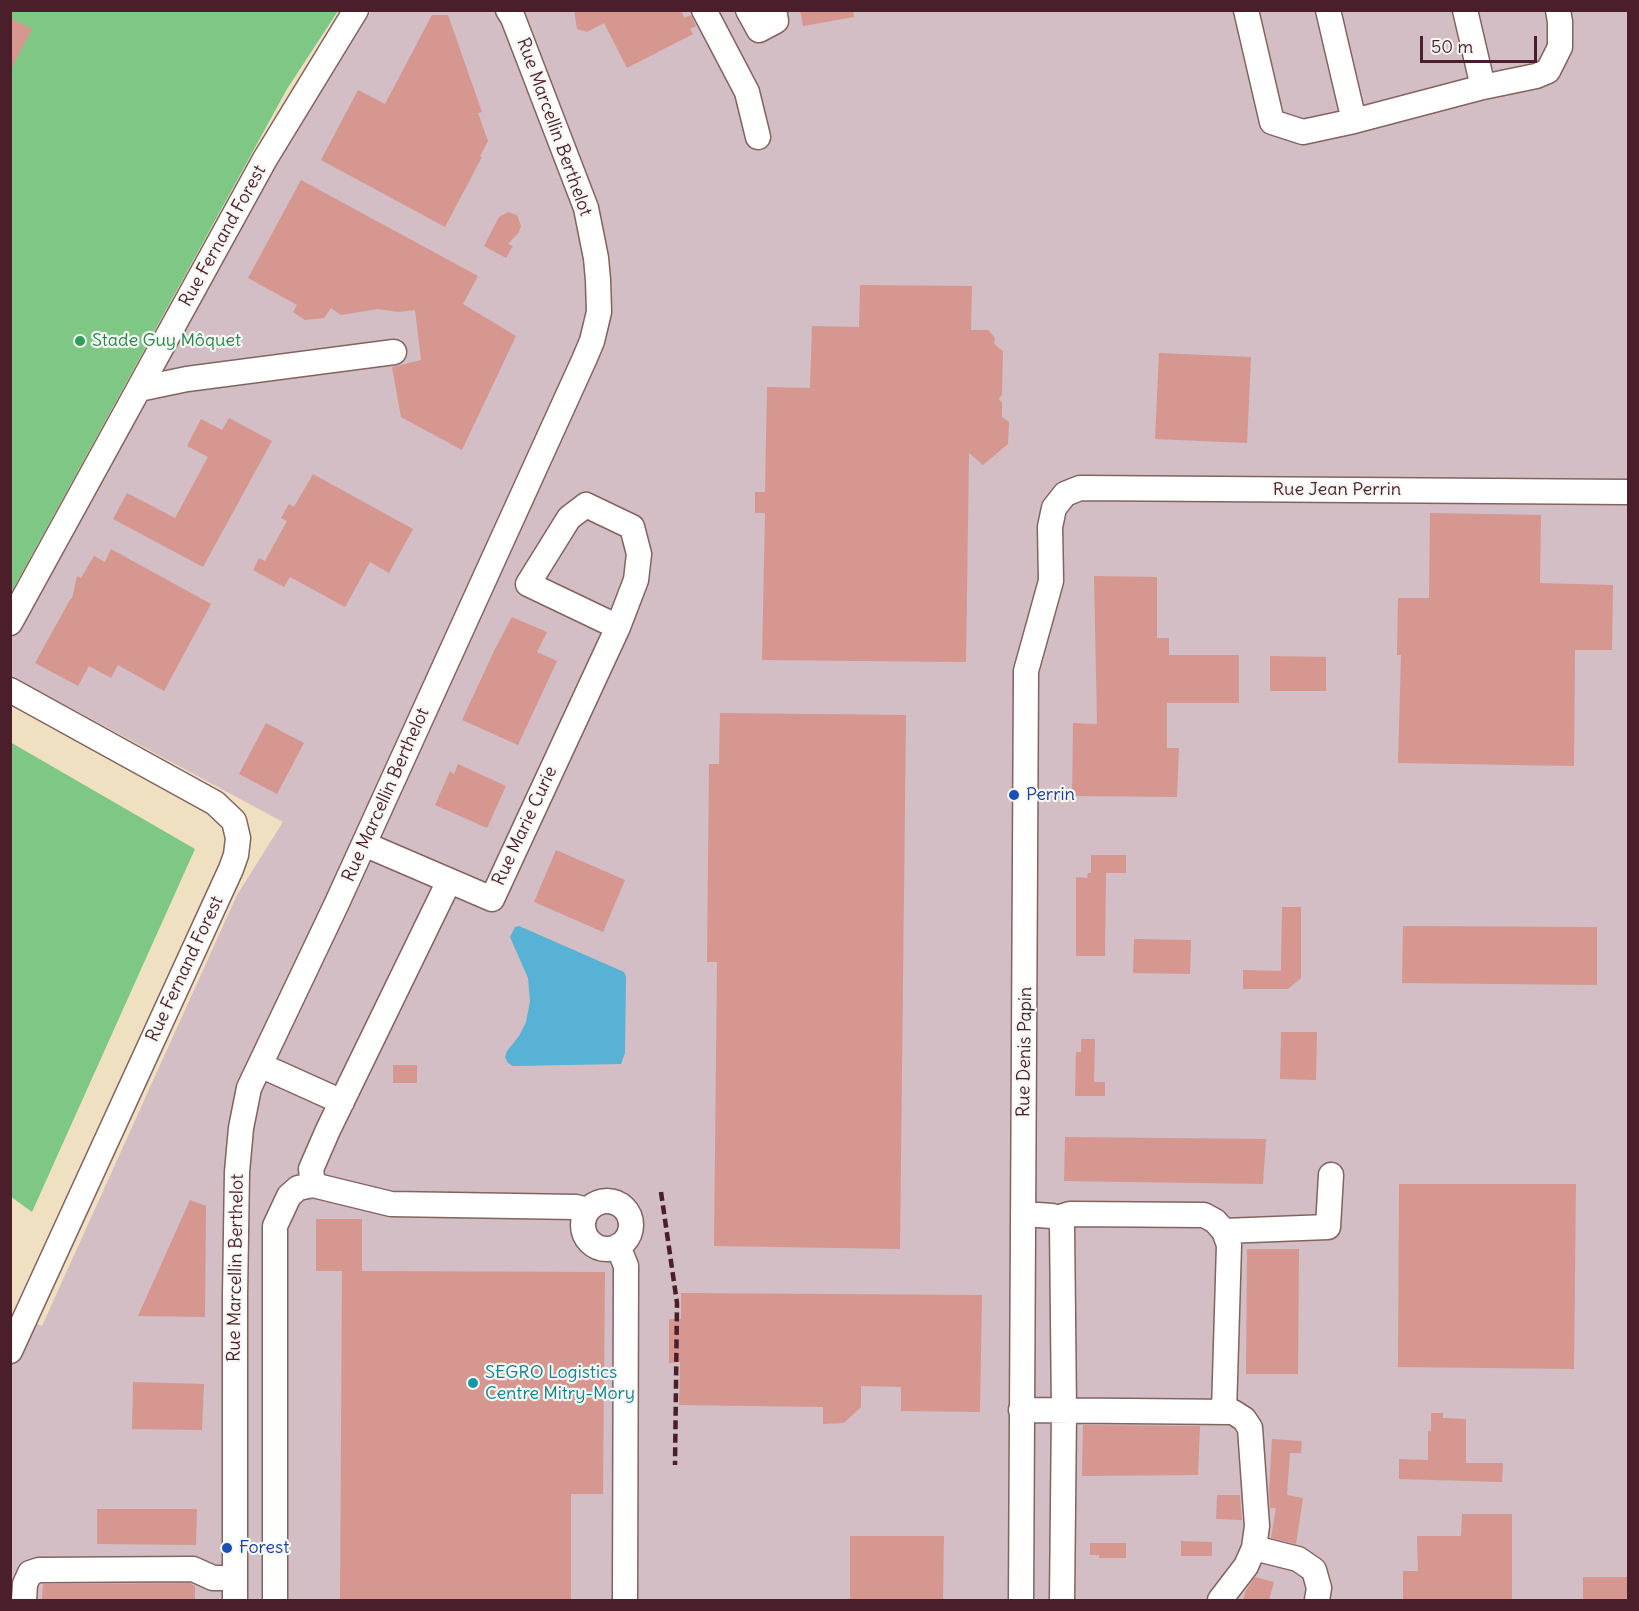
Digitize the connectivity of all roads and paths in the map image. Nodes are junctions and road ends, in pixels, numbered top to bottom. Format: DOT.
graph roads {
  1 [pos="356,10"];
  2 [pos="704,10"];
  3 [pos="748,10"];
  4 [pos="774,10"];
  5 [pos="1246,10"];
  6 [pos="1328,10"];
  7 [pos="1465,10"];
  8 [pos="1558,10"];
  9 [pos="511,13"];
  10 [pos="1483,87"];
  11 [pos="1354,121"];
  12 [pos="758,136"];
  13 [pos="394,352"];
  14 [pos="139,388"];
  15 [pos="1629,492"];
  16 [pos="1054,508"];
  17 [pos="10,623"];
  18 [pos="618,627"];
  19 [pos="10,690"];
  20 [pos="364,844"];
  21 [pos="448,881"];
  22 [pos="260,1065"];
  23 [pos="342,1102"];
  24 [pos="1331,1175"];
  25 [pos="313,1185"];
  26 [pos="588,1210"];
  27 [pos="1023,1214"];
  28 [pos="1057,1218"];
  29 [pos="1224,1231"];
  30 [pos="618,1246"];
  31 [pos="10,1351"];
  32 [pos="1021,1410"];
  33 [pos="1064,1411"];
  34 [pos="1224,1412"];
  35 [pos="1254,1548"];
  36 [pos="235,1589"];
  37 [pos="24,1600"];
  38 [pos="275,1600"];
  39 [pos="625,1600"];
  40 [pos="1021,1600"];
  41 [pos="1062,1600"];
  42 [pos="1220,1600"];
  43 [pos="1317,1600"];
  1 -- 14 [label="street, Rue Fernand Forest"];
  2 -- 12 [label="street"];
  3 -- 4 [label="street"];
  5 -- 11 [label="street"];
  6 -- 11 [label="street"];
  7 -- 10 [label="street"];
  8 -- 10 [label="street"];
  9 -- 20 [label="street, Rue Marcellin Berthelot"];
  10 -- 11 [label="street"];
  13 -- 14 [label="street"];
  14 -- 17 [label="street, Rue Fernand Forest"];
  15 -- 16 [label="street, Rue Jean Perrin"];
  16 -- 27 [label="street, Rue Denis Papin"];
  18 -- 18 [label="street"];
  18 -- 21 [label="street, Rue Marie Curie"];
  19 -- 31 [label="street, Rue Fernand Forest"];
  20 -- 21 [label="street, Rue Marie Curie"];
  20 -- 22 [label="street, Rue Marcellin Berthelot"];
  21 -- 23 [label="street"];
  22 -- 23 [label="street"];
  22 -- 36 [label="street, Rue Marcellin Berthelot"];
  23 -- 25 [label="street"];
  24 -- 29 [label="street"];
  25 -- 26 [label="street"];
  25 -- 38 [label="street"];
  26 -- 30 [label="street"];
  26 -- 30 [label="street"];
  27 -- 28 [label="street"];
  27 -- 32 [label="street, Rue Denis Papin"];
  28 -- 29 [label="street"];
  28 -- 33 [label="street"];
  29 -- 34 [label="street"];
  30 -- 39 [label="street"];
  32 -- 33 [label="street"];
  32 -- 40 [label="street, Rue Denis Papin"];
  33 -- 34 [label="street"];
  33 -- 41 [label="street"];
  34 -- 35 [label="street"];
  35 -- 42 [label="street"];
  35 -- 43 [label="street"];
  36 -- 37 [label="street"];
}
